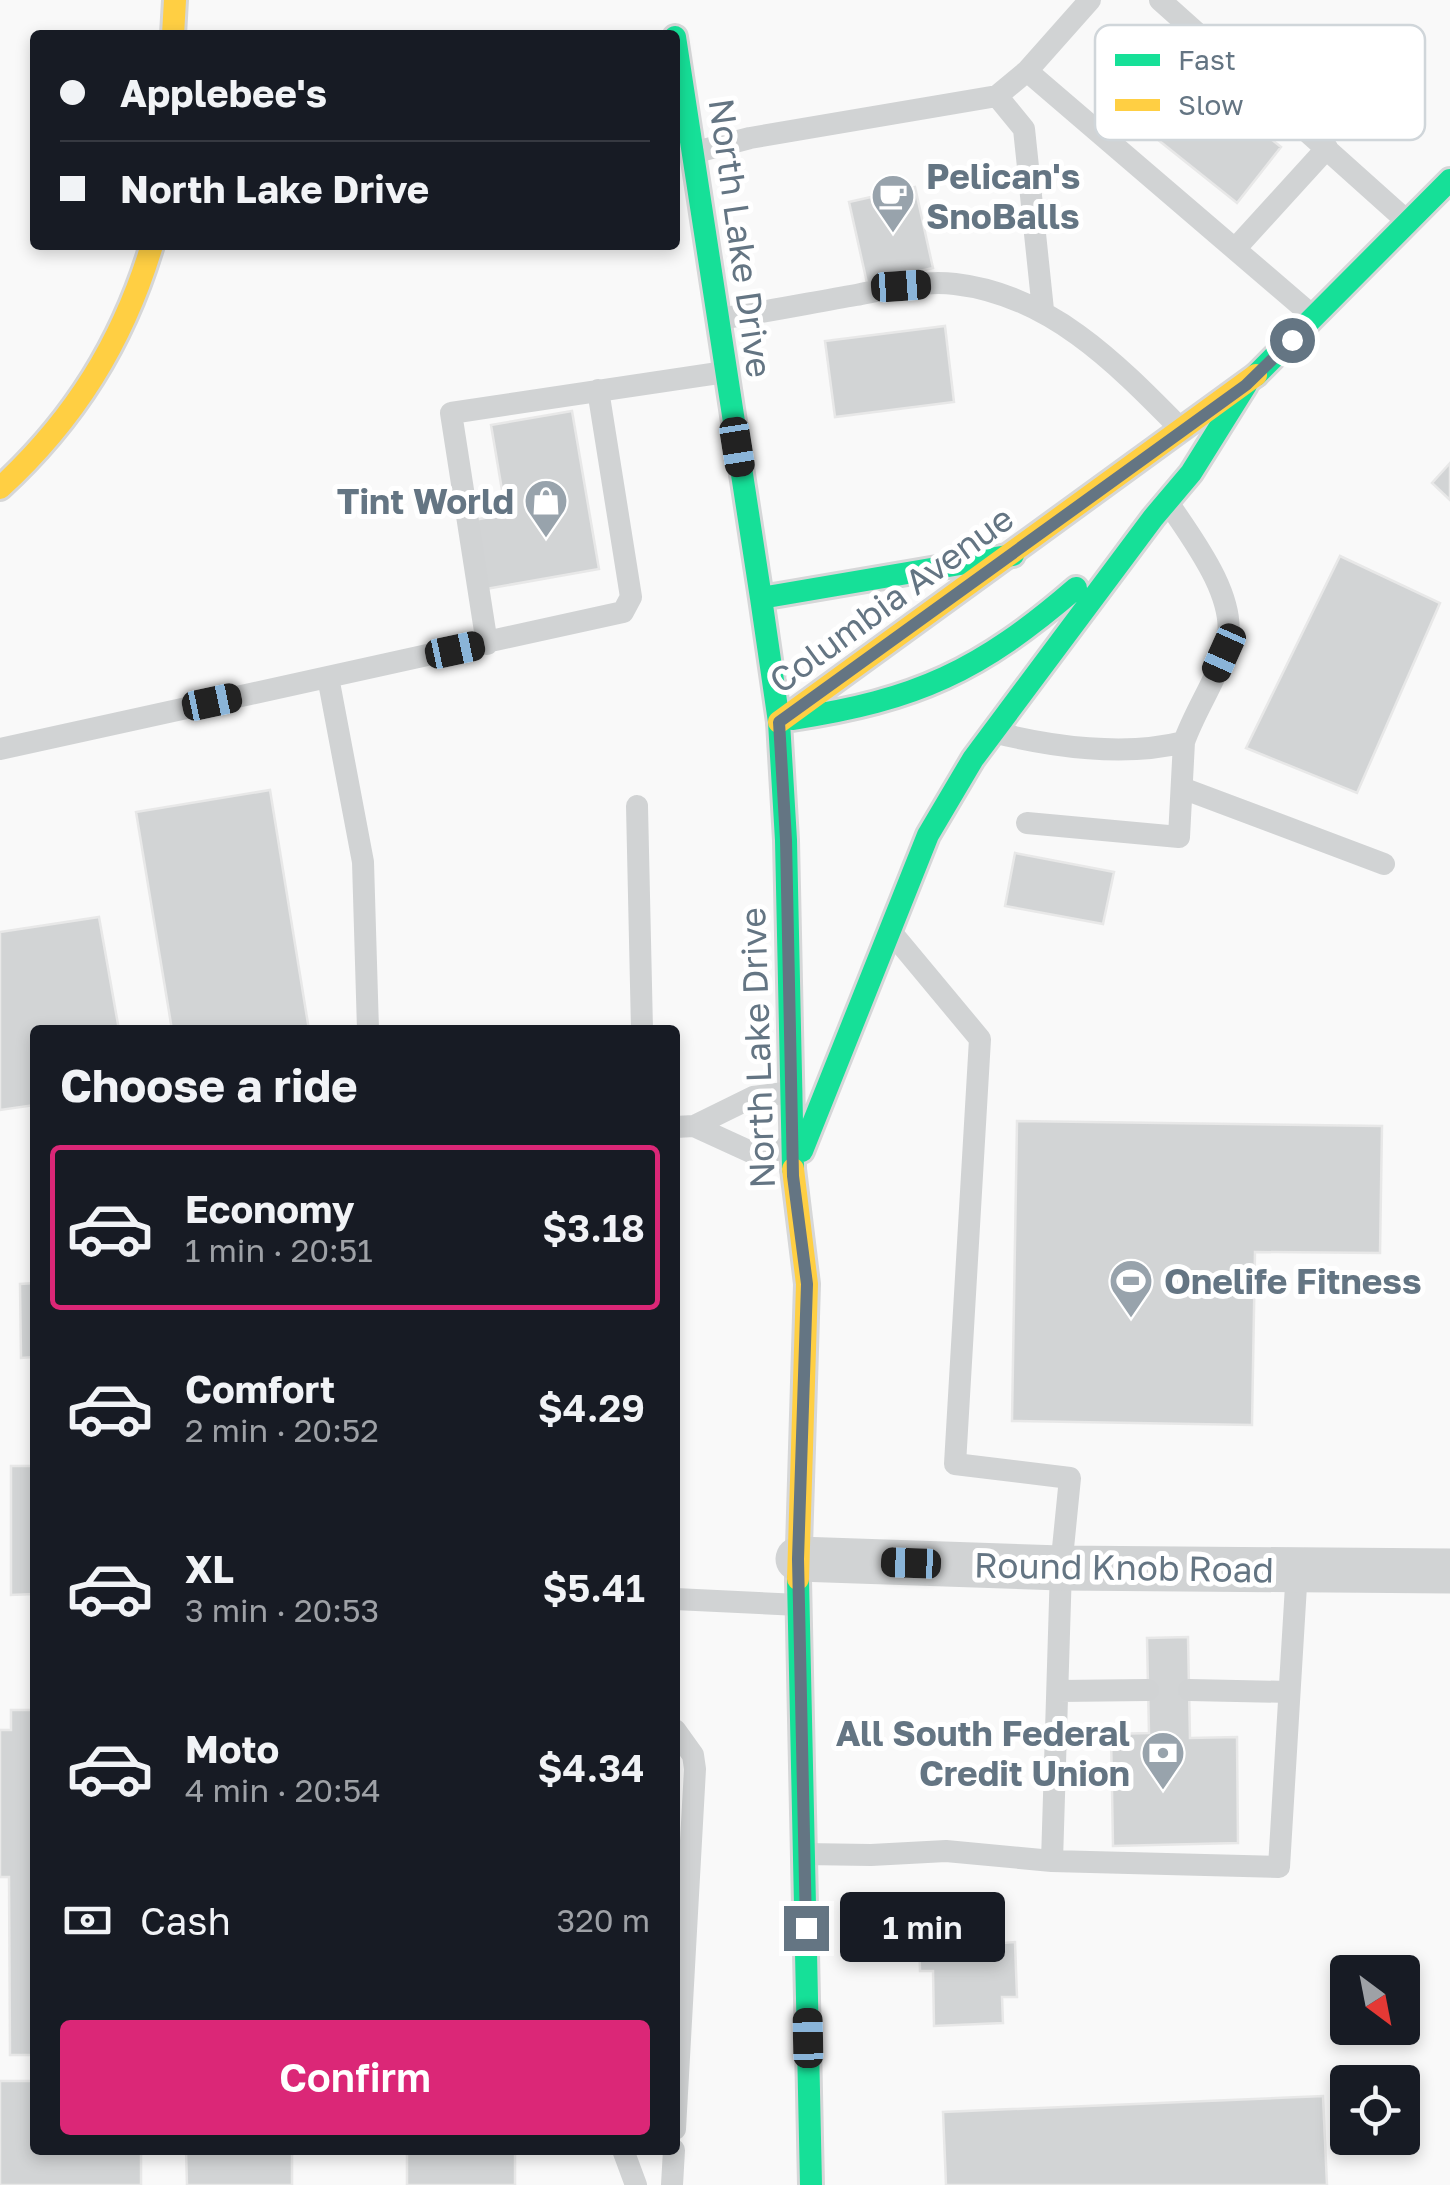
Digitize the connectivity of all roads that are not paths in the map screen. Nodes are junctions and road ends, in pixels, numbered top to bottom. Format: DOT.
graph roads {
  1 [pos="175,0"];
  2 [pos="1090,0"];
  3 [pos="1160,0"];
  4 [pos="1188,25"];
  5 [pos="173,30"];
  6 [pos="680,63"];
  7 [pos="1026,70"];
  8 [pos="997,96"];
  9 [pos="1095,129"];
  10 [pos="1108,140"];
  11 [pos="1318,140"];
  12 [pos="1327,148"];
  13 [pos="696,152"];
  14 [pos="1450,180"];
  15 [pos="1409,223"];
  16 [pos="1235,249"];
  17 [pos="151,250"];
  18 [pos="1042,310"];
  19 [pos="1314,317"];
  20 [pos="718,319"];
  21 [pos="725,372"];
  22 [pos="1246,385"];
  23 [pos="598,390"];
  24 [pos="1182,431"];
  25 [pos="0,488"];
  26 [pos="1160,509"];
  27 [pos="1012,555"];
  28 [pos="760,598"];
  29 [pos="487,644"];
  30 [pos="328,677"];
  31 [pos="779,722"];
  32 [pos="993,732"];
  33 [pos="1184,742"];
  34 [pos="0,749"];
  35 [pos="1182,788"];
  36 [pos="637,806"];
  37 [pos="1028,824"];
  38 [pos="1384,864"];
  39 [pos="888,930"];
  40 [pos="368,1025"];
  41 [pos="642,1025"];
  42 [pos="792,1092"];
  43 [pos="685,1126"];
  44 [pos="792,1148"];
  45 [pos="793,1176"];
  46 [pos="798,1559"];
  47 [pos="1061,1568"];
  48 [pos="1297,1570"];
  49 [pos="1450,1570"];
  50 [pos="680,1599"];
  51 [pos="799,1605"];
  52 [pos="1148,1690"];
  53 [pos="1189,1690"];
  54 [pos="1059,1691"];
  55 [pos="1289,1692"];
  56 [pos="680,1737"];
  57 [pos="804,1854"];
  58 [pos="1052,1861"];
  59 [pos="680,2043"];
  60 [pos="625,2155"];
  61 [pos="674,2155"];
  62 [pos="636,2185"];
  63 [pos="672,2185"];
  64 [pos="812,2185"];
  1 -- 5 [label="main road"];
  2 -- 7 [label="lane"];
  3 -- 4 [label="lane"];
  6 -- 13 [label="main road, North Lake Drive"];
  7 -- 8 [label="lane"];
  7 -- 9 [label="lane"];
  8 -- 13 [label="lane"];
  8 -- 18 [label="lane"];
  10 -- 16 [label="lane"];
  11 -- 12 [label="lane"];
  12 -- 15 [label="lane"];
  12 -- 16 [label="lane"];
  13 -- 20 [label="main road, North Lake Drive"];
  14 -- 15 [label="main road, Columbia Avenue"];
  15 -- 19 [label="main road, Columbia Avenue"];
  16 -- 19 [label="lane"];
  17 -- 25 [label="main road"];
  18 -- 20 [label="lane"];
  18 -- 24 [label="lane"];
  19 -- 22 [label="main road, Columbia Avenue"];
  20 -- 21 [label="main road, North Lake Drive"];
  21 -- 23 [label="lane"];
  21 -- 28 [label="main road, North Lake Drive"];
  22 -- 24 [label="main road, Columbia Avenue"];
  22 -- 26 [label="main road, Columbia Avenue"];
  23 -- 29 [label="lane"];
  23 -- 29 [label="lane"];
  24 -- 27 [label="main road, Columbia Avenue"];
  26 -- 31 [label="main road, Columbia Avenue"];
  26 -- 32 [label="main road, Columbia Avenue"];
  26 -- 33 [label="lane"];
  27 -- 28 [label="main road"];
  27 -- 31 [label="main road, Columbia Avenue"];
  28 -- 31 [label="main road, North Lake Drive"];
  29 -- 30 [label="lane"];
  30 -- 34 [label="lane"];
  30 -- 40 [label="lane"];
  31 -- 42 [label="main road, North Lake Drive"];
  32 -- 33 [label="lane"];
  32 -- 39 [label="main road, Columbia Avenue"];
  33 -- 35 [label="lane"];
  35 -- 37 [label="lane"];
  35 -- 38 [label="lane"];
  36 -- 41 [label="lane"];
  39 -- 45 [label="main road, Columbia Avenue"];
  39 -- 47 [label="lane"];
  42 -- 43 [label="lane"];
  42 -- 44 [label="main road, North Lake Drive"];
  43 -- 44 [label="lane"];
  44 -- 45 [label="main road, North Lake Drive"];
  45 -- 46 [label="main road, North Lake Drive"];
  46 -- 47 [label="street, Round Knob Road"];
  46 -- 51 [label="main road, North Lake Drive"];
  47 -- 48 [label="street, Round Knob Road"];
  47 -- 54 [label="lane"];
  48 -- 49 [label="street, Round Knob Road"];
  48 -- 55 [label="lane"];
  50 -- 51 [label="lane"];
  51 -- 57 [label="main road, North Lake Drive"];
  52 -- 54 [label="lane"];
  53 -- 55 [label="lane"];
  54 -- 58 [label="lane"];
  55 -- 58 [label="lane"];
  56 -- 59 [label="lane"];
  57 -- 58 [label="lane"];
  57 -- 64 [label="main road, North Lake Drive"];
  60 -- 62 [label="lane"];
  61 -- 63 [label="lane"];
}
